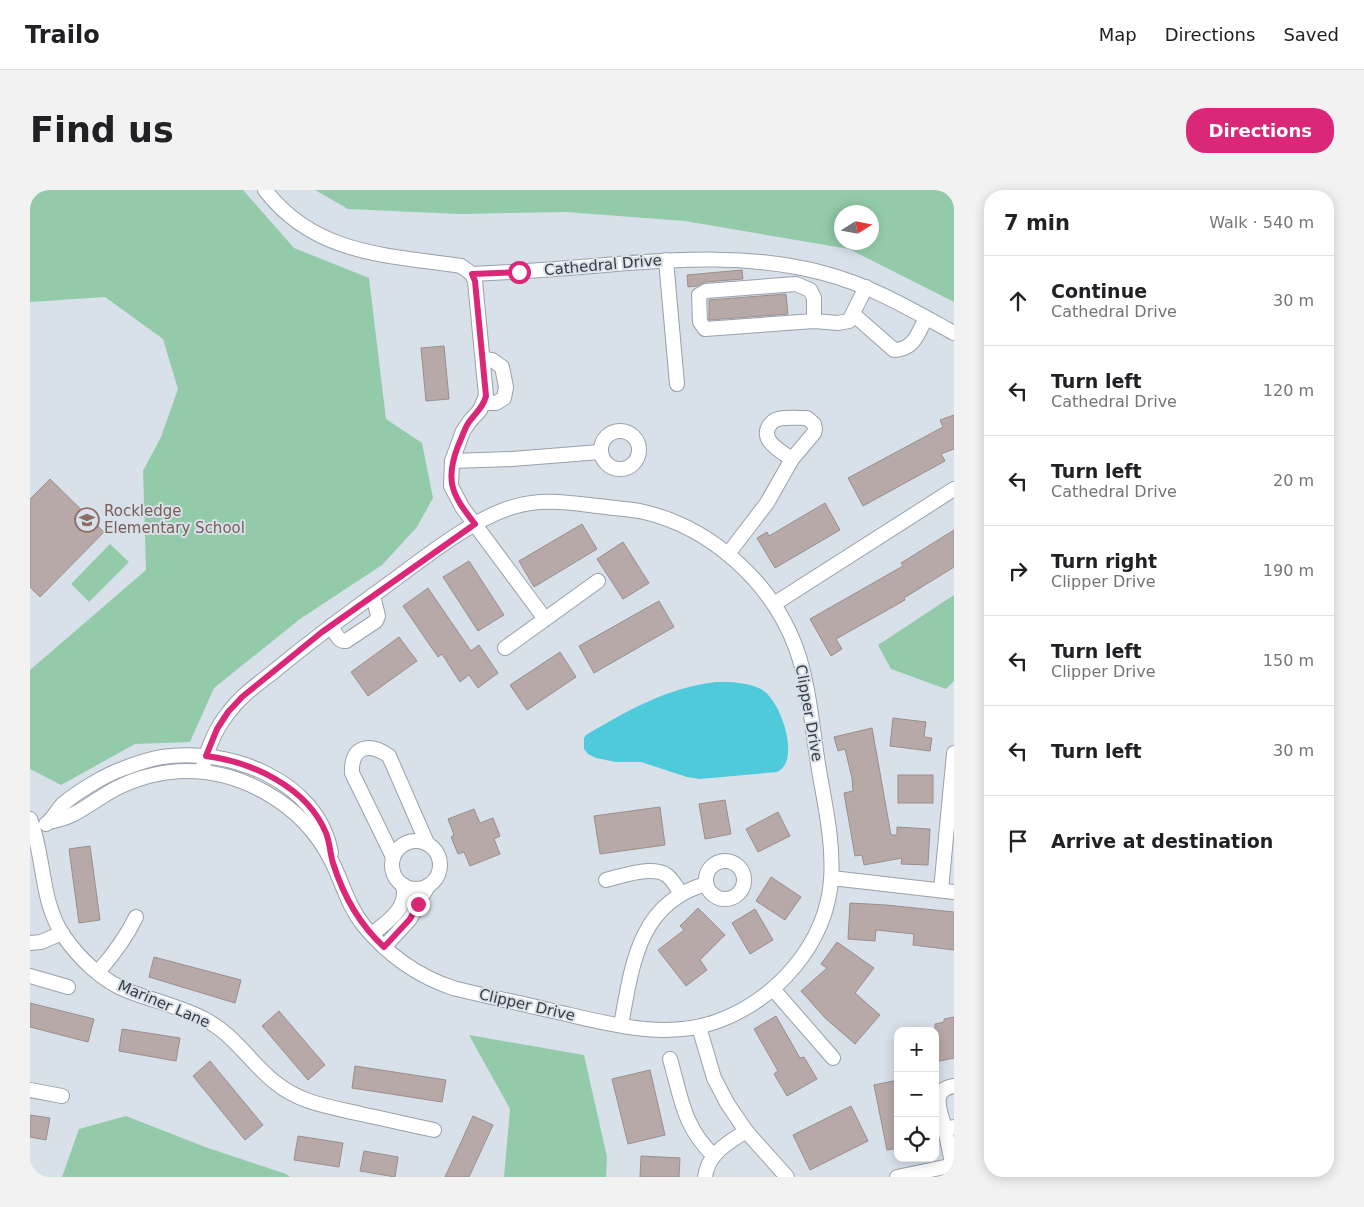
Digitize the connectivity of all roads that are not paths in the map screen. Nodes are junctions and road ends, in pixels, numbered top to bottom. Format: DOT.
graph roads {
  1 [pos="265,190"];
  2 [pos="666,260"];
  3 [pos="472,274"];
  4 [pos="866,287"];
  5 [pos="853,314"];
  6 [pos="926,318"];
  7 [pos="814,321"];
  8 [pos="954,333"];
  9 [pos="483,359"];
  10 [pos="677,384"];
  11 [pos="484,402"];
  12 [pos="600,452"];
  13 [pos="792,459"];
  14 [pos="452,461"];
  15 [pos="954,489"];
  16 [pos="475,524"];
  17 [pos="728,554"];
  18 [pos="598,581"];
  19 [pos="373,596"];
  20 [pos="774,604"];
  21 [pos="545,620"];
  22 [pos="331,626"];
  23 [pos="505,648"];
  24 [pos="954,753"];
  25 [pos="206,756"];
  26 [pos="202,772"];
  27 [pos="100,780"];
  28 [pos="108,793"];
  29 [pos="30,819"];
  30 [pos="49,822"];
  31 [pos="33,835"];
  32 [pos="427,843"];
  33 [pos="393,857"];
  34 [pos="332,862"];
  35 [pos="30,873"];
  36 [pos="832,878"];
  37 [pos="606,880"];
  38 [pos="706,884"];
  39 [pos="402,885"];
  40 [pos="428,886"];
  41 [pos="45,891"];
  42 [pos="948,891"];
  43 [pos="680,893"];
  44 [pos="136,918"];
  45 [pos="62,933"];
  46 [pos="372,934"];
  47 [pos="30,943"];
  48 [pos="384,947"];
  49 [pos="98,972"];
  50 [pos="30,976"];
  51 [pos="68,987"];
  52 [pos="773,989"];
  53 [pos="621,1025"];
  54 [pos="699,1027"];
  55 [pos="833,1058"];
  56 [pos="670,1059"];
  57 [pos="954,1086"];
  58 [pos="30,1090"];
  59 [pos="62,1096"];
  60 [pos="950,1128"];
  61 [pos="434,1130"];
  62 [pos="746,1131"];
  63 [pos="713,1155"];
  64 [pos="953,1168"];
  65 [pos="706,1177"];
  66 [pos="787,1177"];
  67 [pos="897,1177"];
  1 -- 3 [label="street"];
  2 -- 3 [label="street, Cathedral Drive"];
  2 -- 4 [label="street, Cathedral Drive"];
  2 -- 10 [label="street"];
  3 -- 9 [label="street"];
  4 -- 5 [label="street"];
  4 -- 6 [label="street, Cathedral Drive"];
  5 -- 6 [label="street"];
  5 -- 7 [label="street"];
  6 -- 8 [label="street, Cathedral Drive"];
  7 -- 7 [label="street"];
  9 -- 11 [label="street"];
  9 -- 11 [label="street"];
  11 -- 14 [label="street"];
  12 -- 14 [label="street"];
  13 -- 17 [label="street"];
  14 -- 16 [label="street"];
  15 -- 20 [label="street"];
  16 -- 17 [label="street, Clipper Drive"];
  16 -- 19 [label="street, Clipper Drive"];
  16 -- 21 [label="street"];
  17 -- 20 [label="street, Clipper Drive"];
  18 -- 21 [label="street"];
  19 -- 22 [label="street, Clipper Drive"];
  19 -- 22 [label="street"];
  20 -- 36 [label="street, Clipper Drive"];
  21 -- 23 [label="street"];
  22 -- 25 [label="street, Clipper Drive"];
  24 -- 42 [label="street"];
  25 -- 26 [label="street, Clipper Drive"];
  25 -- 27 [label="street, Clipper Drive"];
  25 -- 34 [label="street, Clipper Drive"];
  26 -- 28 [label="street, Clipper Drive"];
  26 -- 34 [label="street, Clipper Drive"];
  27 -- 28 [label="street"];
  27 -- 30 [label="street, Clipper Drive"];
  28 -- 30 [label="street, Clipper Drive"];
  29 -- 31 [label="street, Mariner Lane"];
  30 -- 31 [label="street, Clipper Drive"];
  31 -- 41 [label="street, Mariner Lane"];
  32 -- 33 [label="street"];
  32 -- 33 [label="street"];
  32 -- 40 [label="street"];
  33 -- 39 [label="street"];
  34 -- 46 [label="street, Clipper Drive"];
  35 -- 41 [label="street"];
  36 -- 42 [label="street"];
  36 -- 52 [label="street, Clipper Drive"];
  37 -- 43 [label="street"];
  38 -- 43 [label="street"];
  39 -- 40 [label="street"];
  39 -- 46 [label="street"];
  40 -- 48 [label="street"];
  41 -- 45 [label="street, Mariner Lane"];
  43 -- 53 [label="street"];
  44 -- 49 [label="street"];
  45 -- 47 [label="street"];
  45 -- 49 [label="street, Mariner Lane"];
  46 -- 48 [label="street, Clipper Drive"];
  48 -- 53 [label="street, Clipper Drive"];
  49 -- 61 [label="street, Mariner Lane"];
  50 -- 51 [label="street"];
  52 -- 54 [label="street, Clipper Drive"];
  52 -- 55 [label="street"];
  53 -- 54 [label="street, Clipper Drive"];
  54 -- 62 [label="street"];
  56 -- 63 [label="street"];
  57 -- 60 [label="street"];
  58 -- 59 [label="street"];
  60 -- 64 [label="street"];
  62 -- 63 [label="street"];
  62 -- 66 [label="street"];
  63 -- 65 [label="street"];
  64 -- 67 [label="street"];
}
